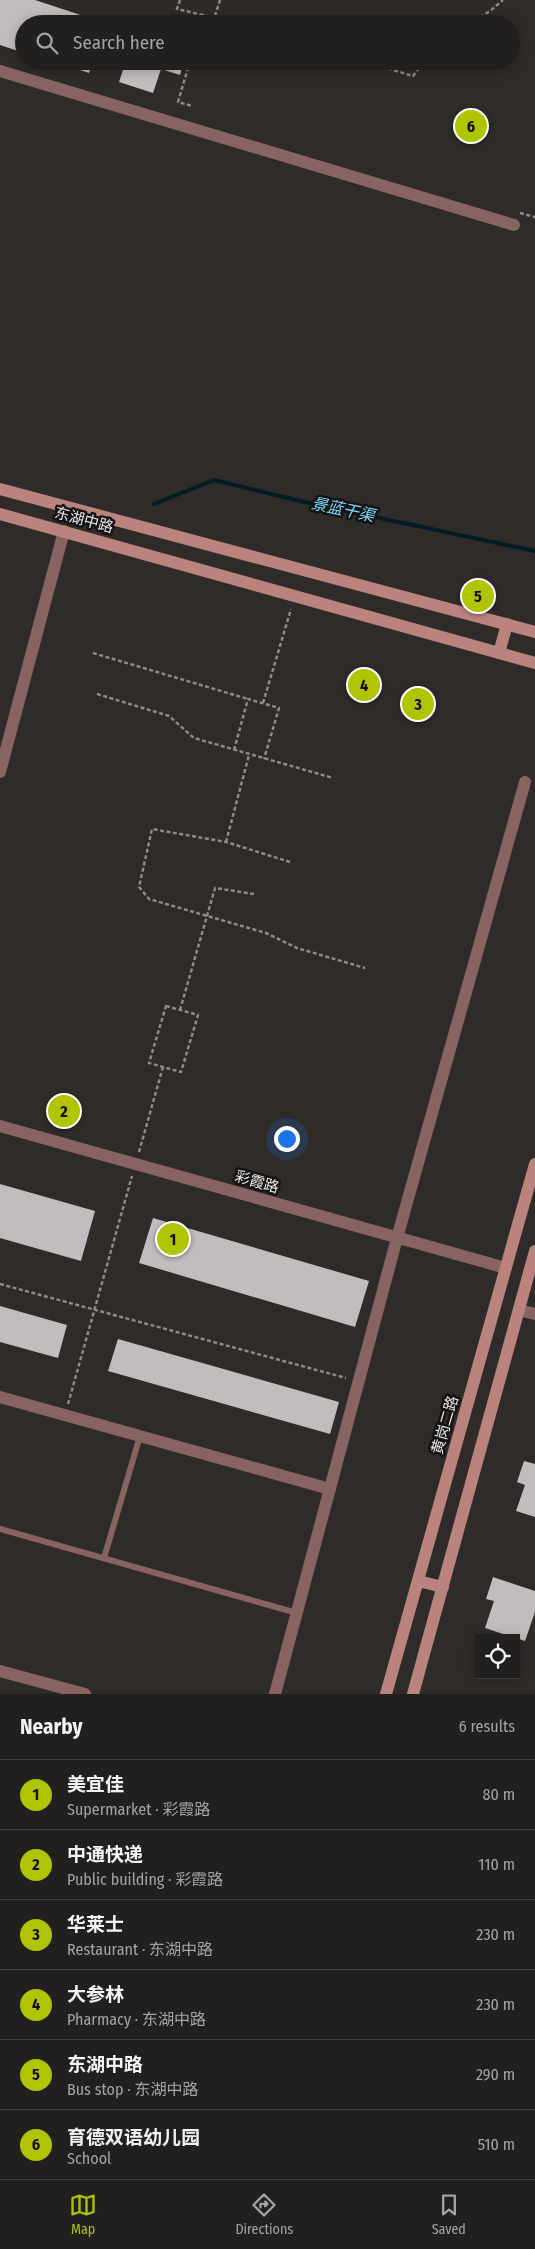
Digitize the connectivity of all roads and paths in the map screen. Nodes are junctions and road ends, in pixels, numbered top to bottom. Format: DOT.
graph roads {
  1 [pos="180,0"];
  2 [pos="220,0"];
  3 [pos="503,0"];
  4 [pos="203,15"];
  5 [pos="214,15"];
  6 [pos="484,15"];
  7 [pos="187,70"];
  8 [pos="393,70"];
  9 [pos="417,70"];
  10 [pos="0,72"];
  11 [pos="192,106"];
  12 [pos="514,225"];
  13 [pos="0,488"];
  14 [pos="0,514"];
  15 [pos="64,531"];
  16 [pos="295,596"];
  17 [pos="507,624"];
  18 [pos="535,632"];
  19 [pos="93,653"];
  20 [pos="499,653"];
  21 [pos="533,663"];
  22 [pos="97,694"];
  23 [pos="248,699"];
  24 [pos="263,703"];
  25 [pos="234,750"];
  26 [pos="249,755"];
  27 [pos="264,759"];
  28 [pos="0,772"];
  29 [pos="333,778"];
  30 [pos="525,782"];
  31 [pos="226,842"];
  32 [pos="290,862"];
  33 [pos="254,894"];
  34 [pos="207,916"];
  35 [pos="366,968"];
  36 [pos="180,1010"];
  37 [pos="163,1067"];
  38 [pos="0,1126"];
  39 [pos="136,1164"];
  40 [pos="535,1164"];
  41 [pos="397,1238"];
  42 [pos="535,1252"];
  43 [pos="506,1268"];
  44 [pos="531,1279"];
  45 [pos="0,1284"];
  46 [pos="94,1310"];
  47 [pos="519,1310"];
  48 [pos="535,1314"];
  49 [pos="358,1381"];
  50 [pos="0,1397"];
  51 [pos="65,1415"];
  52 [pos="140,1436"];
  53 [pos="330,1489"];
  54 [pos="0,1529"];
  55 [pos="104,1558"];
  56 [pos="418,1580"];
  57 [pos="443,1587"];
  58 [pos="296,1613"];
  59 [pos="0,1671"];
  60 [pos="85,1694"];
  61 [pos="275,1694"];
  62 [pos="386,1694"];
  63 [pos="413,1694"];
  1 -- 4 [label="path"];
  2 -- 5 [label="path"];
  3 -- 6 [label="path"];
  7 -- 11 [label="path"];
  8 -- 9 [label="path"];
  10 -- 12 [label="street"];
  13 -- 17 [label="main road, 东湖中路"];
  14 -- 15 [label="main road, 东湖中路"];
  15 -- 16 [label="main road, 东湖中路"];
  15 -- 28 [label="street"];
  16 -- 20 [label="main road, 东湖中路"];
  16 -- 24 [label="path"];
  17 -- 18 [label="main road, 东湖中路"];
  17 -- 20 [label="main road"];
  19 -- 23 [label="path"];
  20 -- 21 [label="main road, 东湖中路"];
  22 -- 25 [label="path"];
  23 -- 24 [label="path"];
  23 -- 25 [label="path"];
  24 -- 27 [label="path"];
  25 -- 26 [label="path"];
  26 -- 27 [label="path"];
  26 -- 31 [label="path"];
  27 -- 29 [label="path"];
  30 -- 41 [label="street"];
  31 -- 32 [label="path"];
  31 -- 34 [label="path"];
  33 -- 34 [label="path"];
  34 -- 35 [label="path"];
  34 -- 36 [label="path"];
  36 -- 37 [label="path"];
  36 -- 37 [label="path"];
  37 -- 39 [label="path"];
  38 -- 39 [label="street, 彩霞路"];
  39 -- 41 [label="street, 彩霞路"];
  39 -- 46 [label="path"];
  40 -- 43 [label="main road, 黄岗二路"];
  41 -- 43 [label="street, 彩霞路"];
  41 -- 49 [label="street"];
  42 -- 44 [label="main road"];
  43 -- 56 [label="main road, 黄岗二路"];
  44 -- 47 [label="main road"];
  45 -- 46 [label="path"];
  46 -- 49 [label="path"];
  46 -- 51 [label="path"];
  47 -- 48 [label="street"];
  47 -- 57 [label="main road"];
  49 -- 53 [label="street"];
  50 -- 51 [label="street"];
  51 -- 52 [label="street"];
  52 -- 53 [label="street"];
  52 -- 55 [label="lane"];
  53 -- 58 [label="street"];
  54 -- 55 [label="lane"];
  55 -- 58 [label="lane"];
  56 -- 57 [label="main road"];
  56 -- 62 [label="main road, 黄岗二路"];
  57 -- 63 [label="main road"];
  58 -- 61 [label="street"];
  59 -- 60 [label="street"];
}
